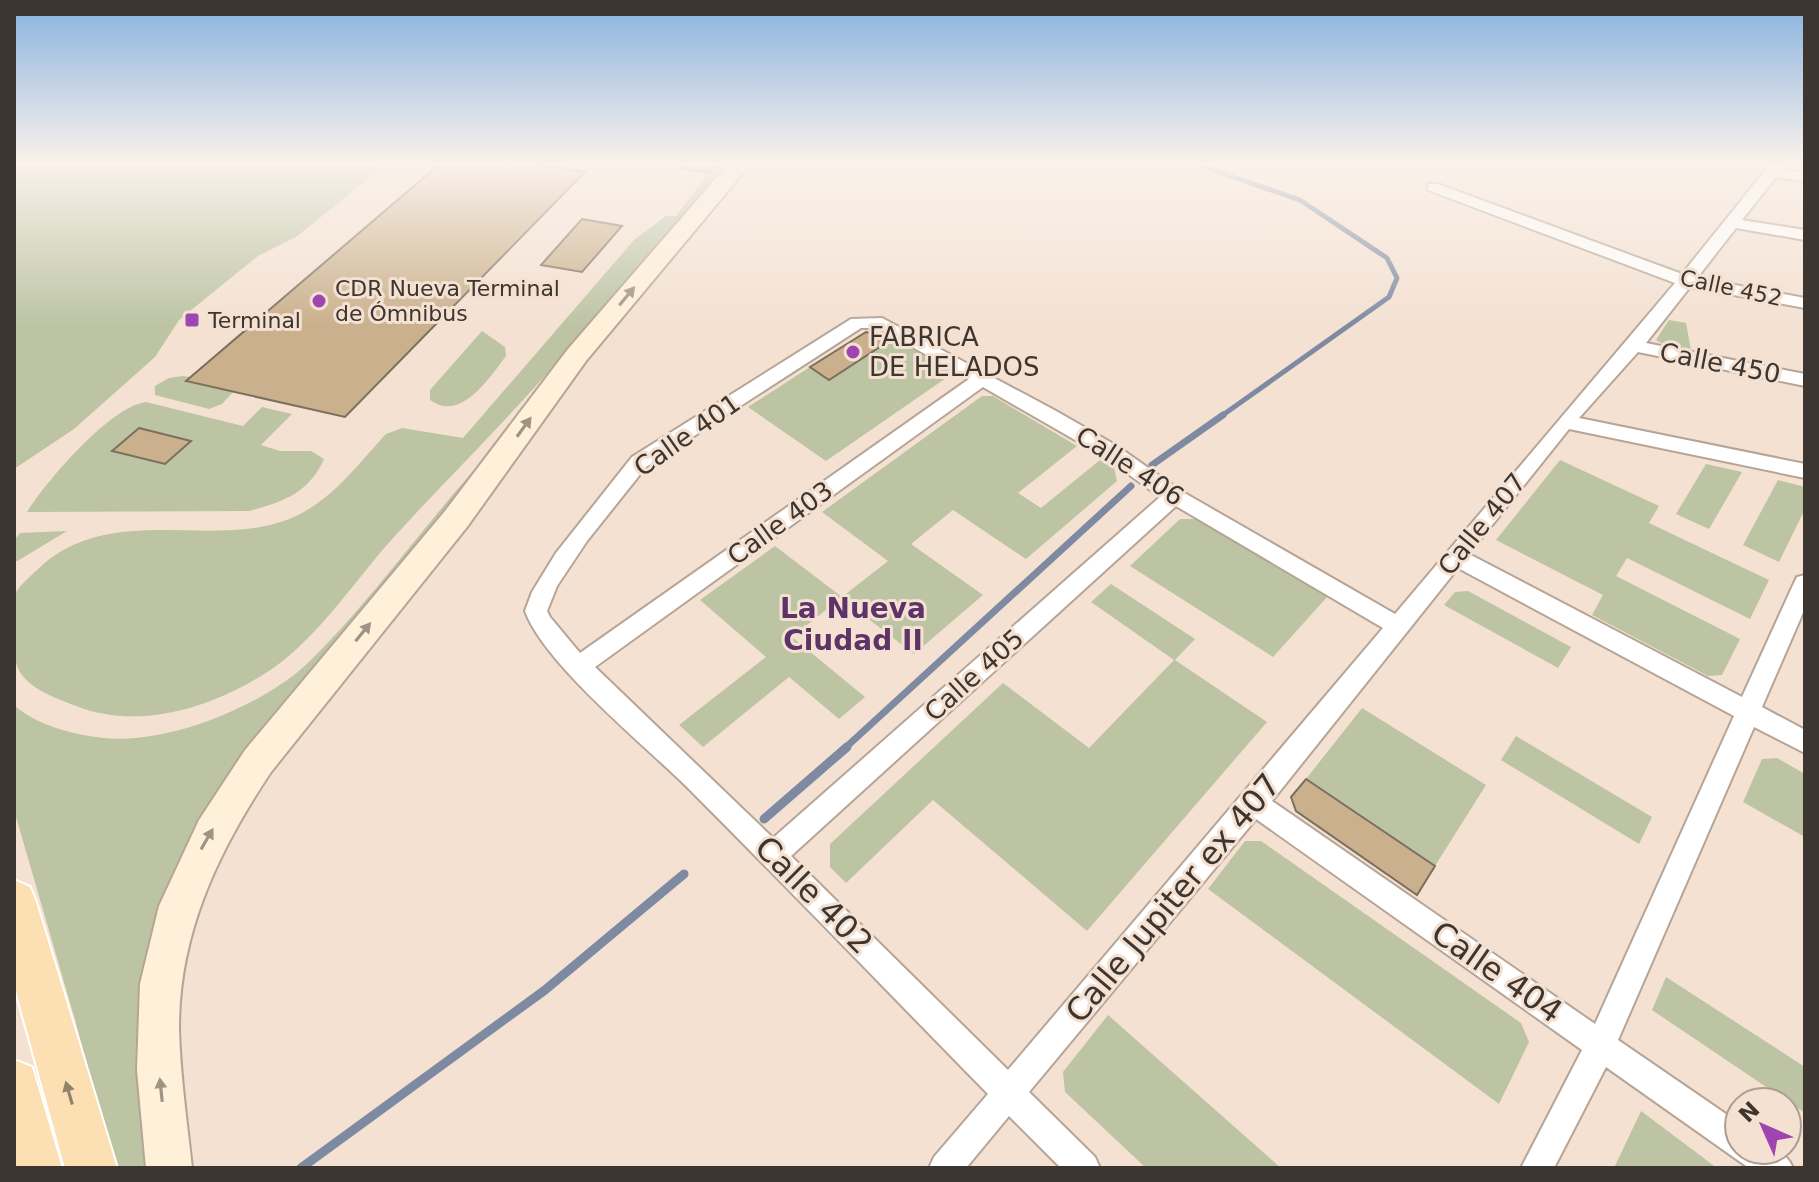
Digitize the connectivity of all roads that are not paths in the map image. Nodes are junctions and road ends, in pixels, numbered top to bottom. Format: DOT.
graph roads {
  1 [pos="694,217"];
  2 [pos="1514,217"];
  3 [pos="1738,217"];
  4 [pos="1734,223"];
  5 [pos="1805,235"];
  6 [pos="1686,281"];
  7 [pos="1805,303"];
  8 [pos="857,323"];
  9 [pos="1634,346"];
  10 [pos="980,380"];
  11 [pos="1805,380"];
  12 [pos="1565,422"];
  13 [pos="1805,471"];
  14 [pos="1174,496"];
  15 [pos="1456,557"];
  16 [pos="1805,583"];
  17 [pos="541,625"];
  18 [pos="1398,626"];
  19 [pos="579,666"];
  20 [pos="1749,712"];
  21 [pos="1805,742"];
  22 [pos="1254,803"];
  23 [pos="774,854"];
  24 [pos="14,902"];
  25 [pos="1601,1044"];
  26 [pos="14,1085"];
  27 [pos="1008,1093"];
  28 [pos="1723,1131"];
  29 [pos="36,1168"];
  30 [pos="91,1168"];
  31 [pos="169,1168"];
  32 [pos="945,1168"];
  33 [pos="1084,1168"];
  34 [pos="1537,1168"];
  31 -- 1 [label="street, one-way"];
  2 -- 6 [label="street, Calle 452"];
  3 -- 4 [label="street"];
  4 -- 5 [label="street"];
  4 -- 6 [label="street"];
  6 -- 7 [label="street, Calle 452"];
  6 -- 9 [label="street"];
  8 -- 10 [label="street, Calle 406"];
  8 -- 17 [label="street, Calle 401"];
  9 -- 11 [label="street, Calle 450"];
  9 -- 12 [label="street"];
  10 -- 14 [label="street, Calle 406"];
  10 -- 19 [label="street, Calle 403"];
  12 -- 13 [label="street"];
  12 -- 15 [label="street, Calle 407"];
  14 -- 18 [label="street, Calle 406"];
  14 -- 23 [label="street, Calle 405"];
  15 -- 18 [label="street, Calle 407"];
  15 -- 20 [label="street"];
  16 -- 20 [label="street"];
  17 -- 19 [label="street, Calle 402"];
  18 -- 22 [label="street, Calle Jupiter ex 407"];
  19 -- 23 [label="street, Calle 402"];
  20 -- 21 [label="street"];
  20 -- 25 [label="street"];
  22 -- 25 [label="street, Calle 404"];
  22 -- 27 [label="street, Calle Jupiter ex 407"];
  23 -- 27 [label="street, Calle 402"];
  30 -- 24 [label="main road, one-way"];
  25 -- 28 [label="street, Calle 404"];
  25 -- 34 [label="street"];
  26 -- 29 [label="main road"];
  27 -- 32 [label="street, Calle Jupiter ex 407"];
  27 -- 33 [label="street, Calle 402"];
}
